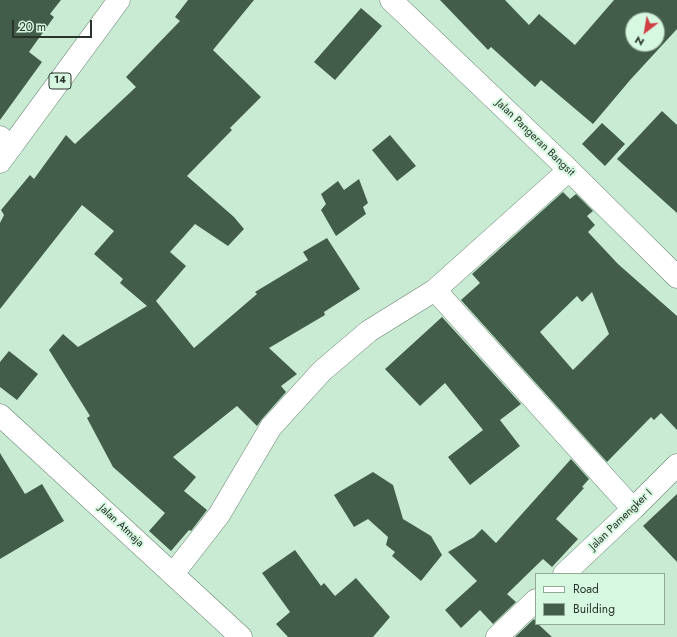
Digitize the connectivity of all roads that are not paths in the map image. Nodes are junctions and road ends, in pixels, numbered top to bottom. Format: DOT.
graph roads {
  1 [pos="119,0"];
  2 [pos="391,0"];
  3 [pos="4,149"];
  4 [pos="569,170"];
  5 [pos="677,277"];
  6 [pos="435,290"];
  7 [pos="0,415"];
  8 [pos="677,465"];
  9 [pos="633,509"];
  10 [pos="565,573"];
  11 [pos="173,574"];
  12 [pos="535,601"];
  13 [pos="241,637"];
  14 [pos="497,637"];
  1 -- 3 [label="main road, 14"];
  2 -- 4 [label="main road, Jalan Pangeran Bangsit"];
  4 -- 5 [label="main road, Jalan Pangeran Bangsit"];
  4 -- 6 [label="main road"];
  6 -- 9 [label="main road"];
  6 -- 11 [label="main road"];
  7 -- 11 [label="main road, Jalan Atmaja"];
  8 -- 9 [label="main road, Jalan Pamengker I"];
  9 -- 10 [label="main road, Jalan Pamengker I"];
  11 -- 13 [label="main road, Jalan Atmaja"];
  12 -- 14 [label="main road"];
}
